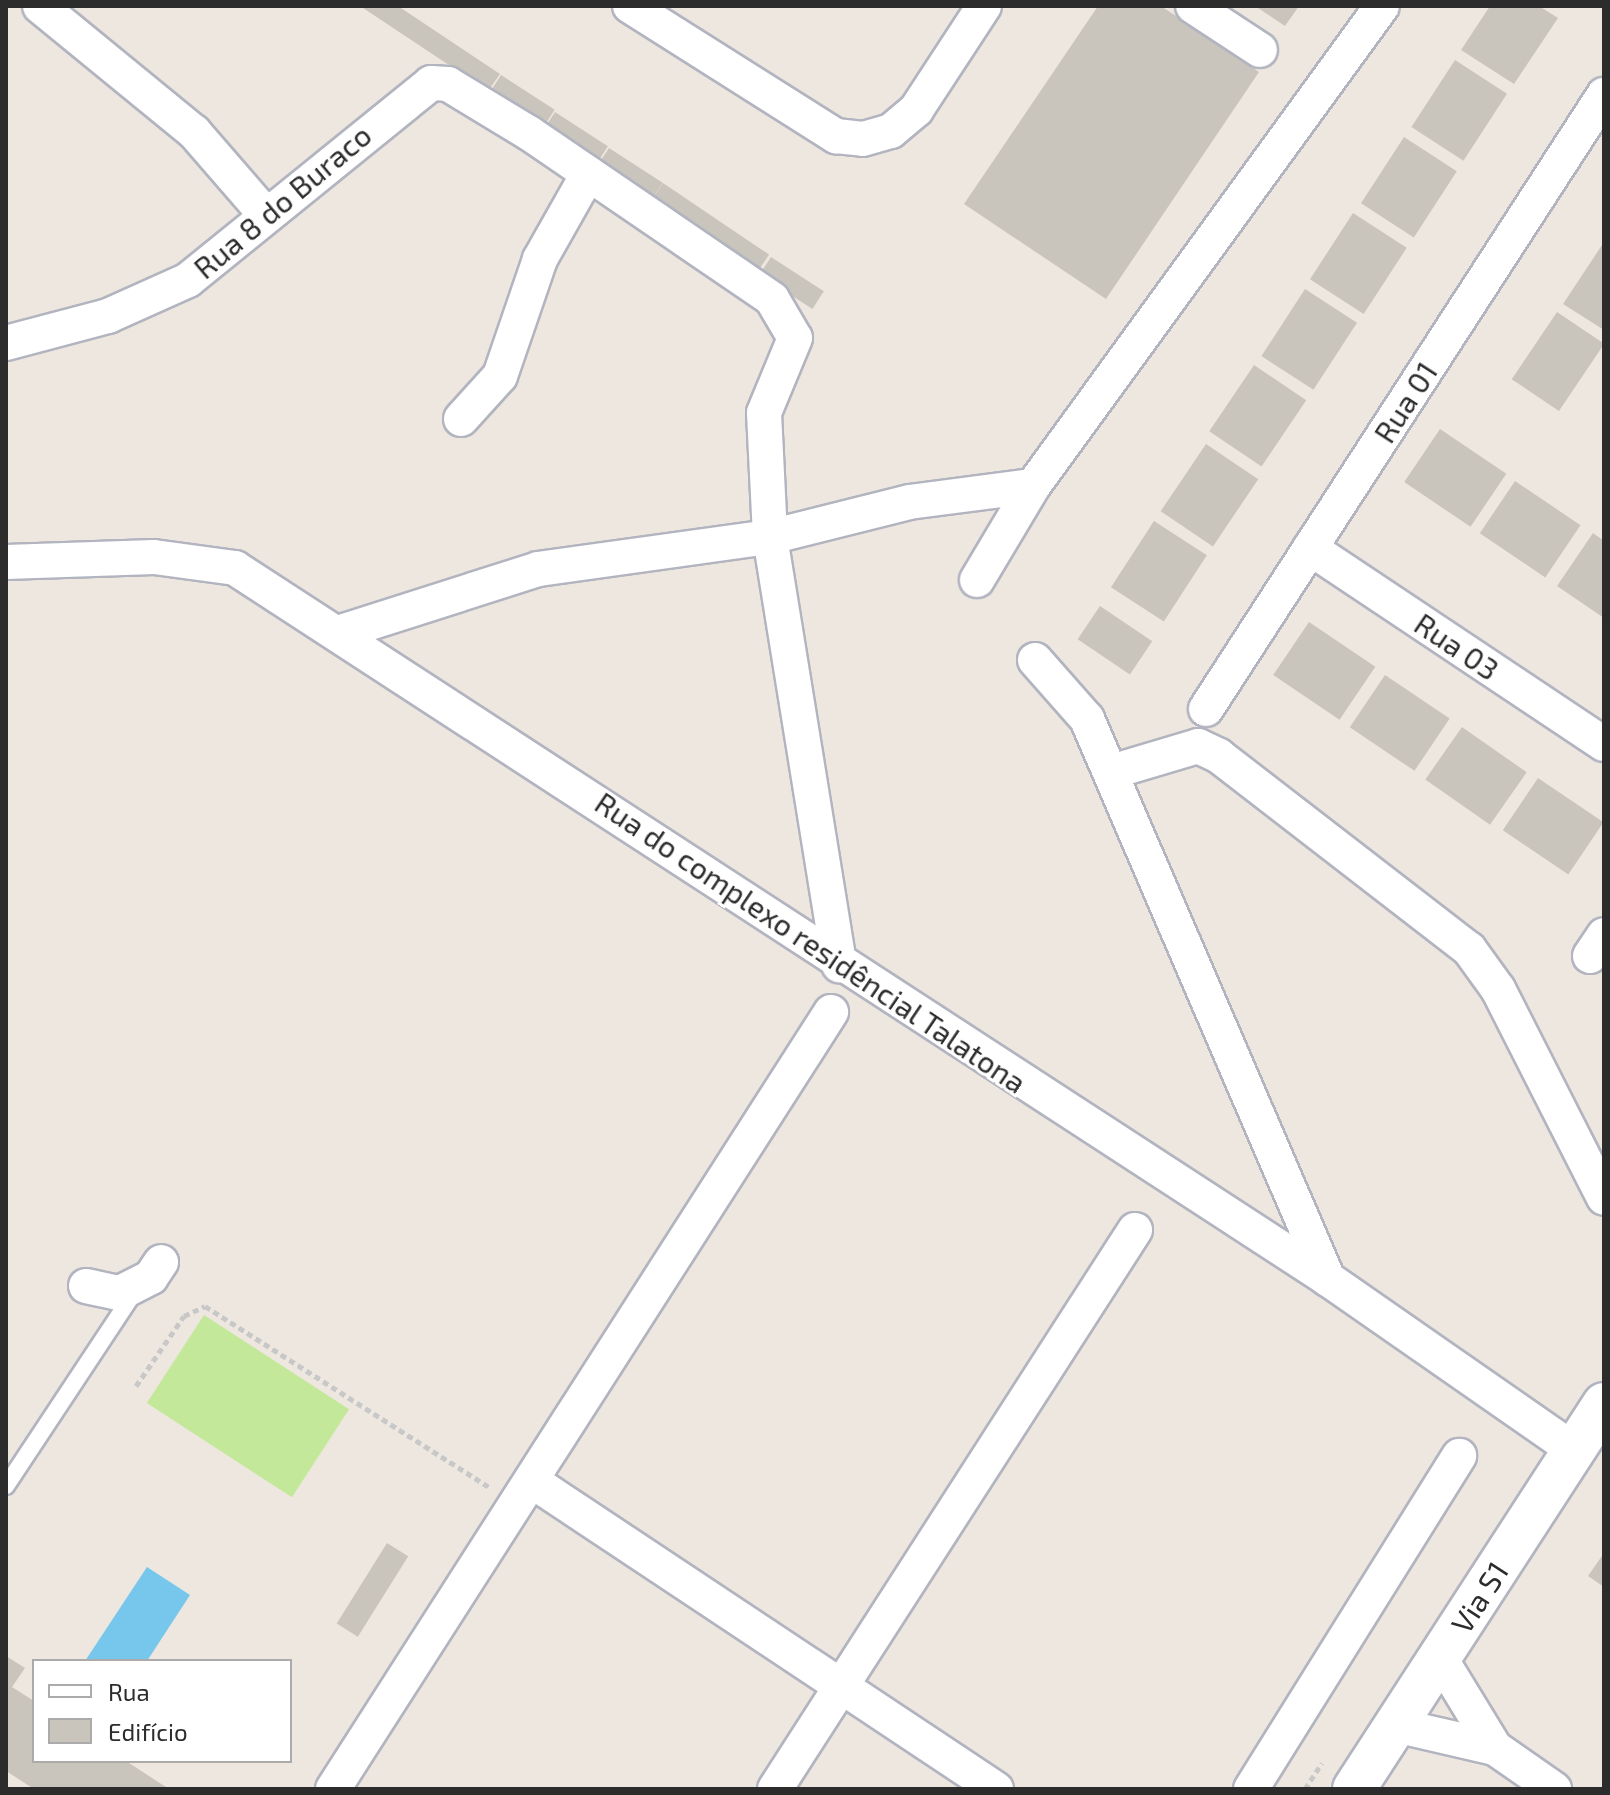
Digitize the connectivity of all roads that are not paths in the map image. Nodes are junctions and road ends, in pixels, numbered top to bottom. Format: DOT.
graph roads {
  1 [pos="40,6"];
  2 [pos="630,6"];
  3 [pos="984,6"];
  4 [pos="1193,6"];
  5 [pos="1382,6"];
  6 [pos="1260,50"];
  7 [pos="1604,95"];
  8 [pos="588,174"];
  9 [pos="266,215"];
  10 [pos="6,343"];
  11 [pos="461,419"];
  12 [pos="1033,486"];
  13 [pos="770,537"];
  14 [pos="1310,548"];
  15 [pos="6,562"];
  16 [pos="977,580"];
  17 [pos="338,633"];
  18 [pos="1035,660"];
  19 [pos="1206,709"];
  20 [pos="1604,744"];
  21 [pos="1111,772"];
  22 [pos="839,965"];
  23 [pos="831,1012"];
  24 [pos="1604,1198"];
  25 [pos="1135,1230"];
  26 [pos="161,1262"];
  27 [pos="1328,1279"];
  28 [pos="86,1286"];
  29 [pos="137,1287"];
  30 [pos="1604,1404"];
  31 [pos="1574,1450"];
  32 [pos="1459,1456"];
  33 [pos="532,1481"];
  34 [pos="6,1486"];
  35 [pos="1440,1658"];
  36 [pos="842,1687"];
  37 [pos="1395,1725"];
  38 [pos="1495,1748"];
  39 [pos="333,1789"];
  40 [pos="775,1789"];
  41 [pos="996,1789"];
  42 [pos="1251,1789"];
  43 [pos="1354,1789"];
  44 [pos="1554,1789"];
  1 -- 9 [label="street"];
  2 -- 3 [label="street"];
  4 -- 6 [label="street"];
  5 -- 12 [label="street"];
  7 -- 14 [label="street, Rua 01"];
  8 -- 9 [label="street, Rua 8 do Buraco"];
  8 -- 11 [label="street"];
  8 -- 13 [label="street"];
  9 -- 10 [label="street, Rua 8 do Buraco"];
  12 -- 13 [label="street"];
  12 -- 16 [label="street"];
  13 -- 17 [label="street"];
  13 -- 22 [label="street"];
  14 -- 19 [label="street, Rua 01"];
  14 -- 20 [label="street, Rua 03"];
  15 -- 17 [label="street, Rua do complexo residêncial Talatona"];
  17 -- 22 [label="street, Rua do complexo residêncial Talatona"];
  18 -- 21 [label="street"];
  21 -- 24 [label="street"];
  21 -- 27 [label="street"];
  22 -- 27 [label="street, Rua do complexo residêncial Talatona"];
  23 -- 33 [label="street"];
  25 -- 36 [label="street"];
  26 -- 29 [label="street"];
  27 -- 31 [label="street, Rua do complexo residêncial Talatona"];
  28 -- 29 [label="street"];
  29 -- 34 [label="lane"];
  30 -- 31 [label="street, Via S1"];
  31 -- 35 [label="street, Via S1"];
  32 -- 42 [label="street"];
  33 -- 36 [label="street"];
  33 -- 39 [label="street"];
  35 -- 37 [label="street, Via S1"];
  35 -- 38 [label="street"];
  36 -- 40 [label="street"];
  36 -- 41 [label="street"];
  37 -- 38 [label="street"];
  37 -- 43 [label="street, Via S1"];
  38 -- 44 [label="street"];
}
